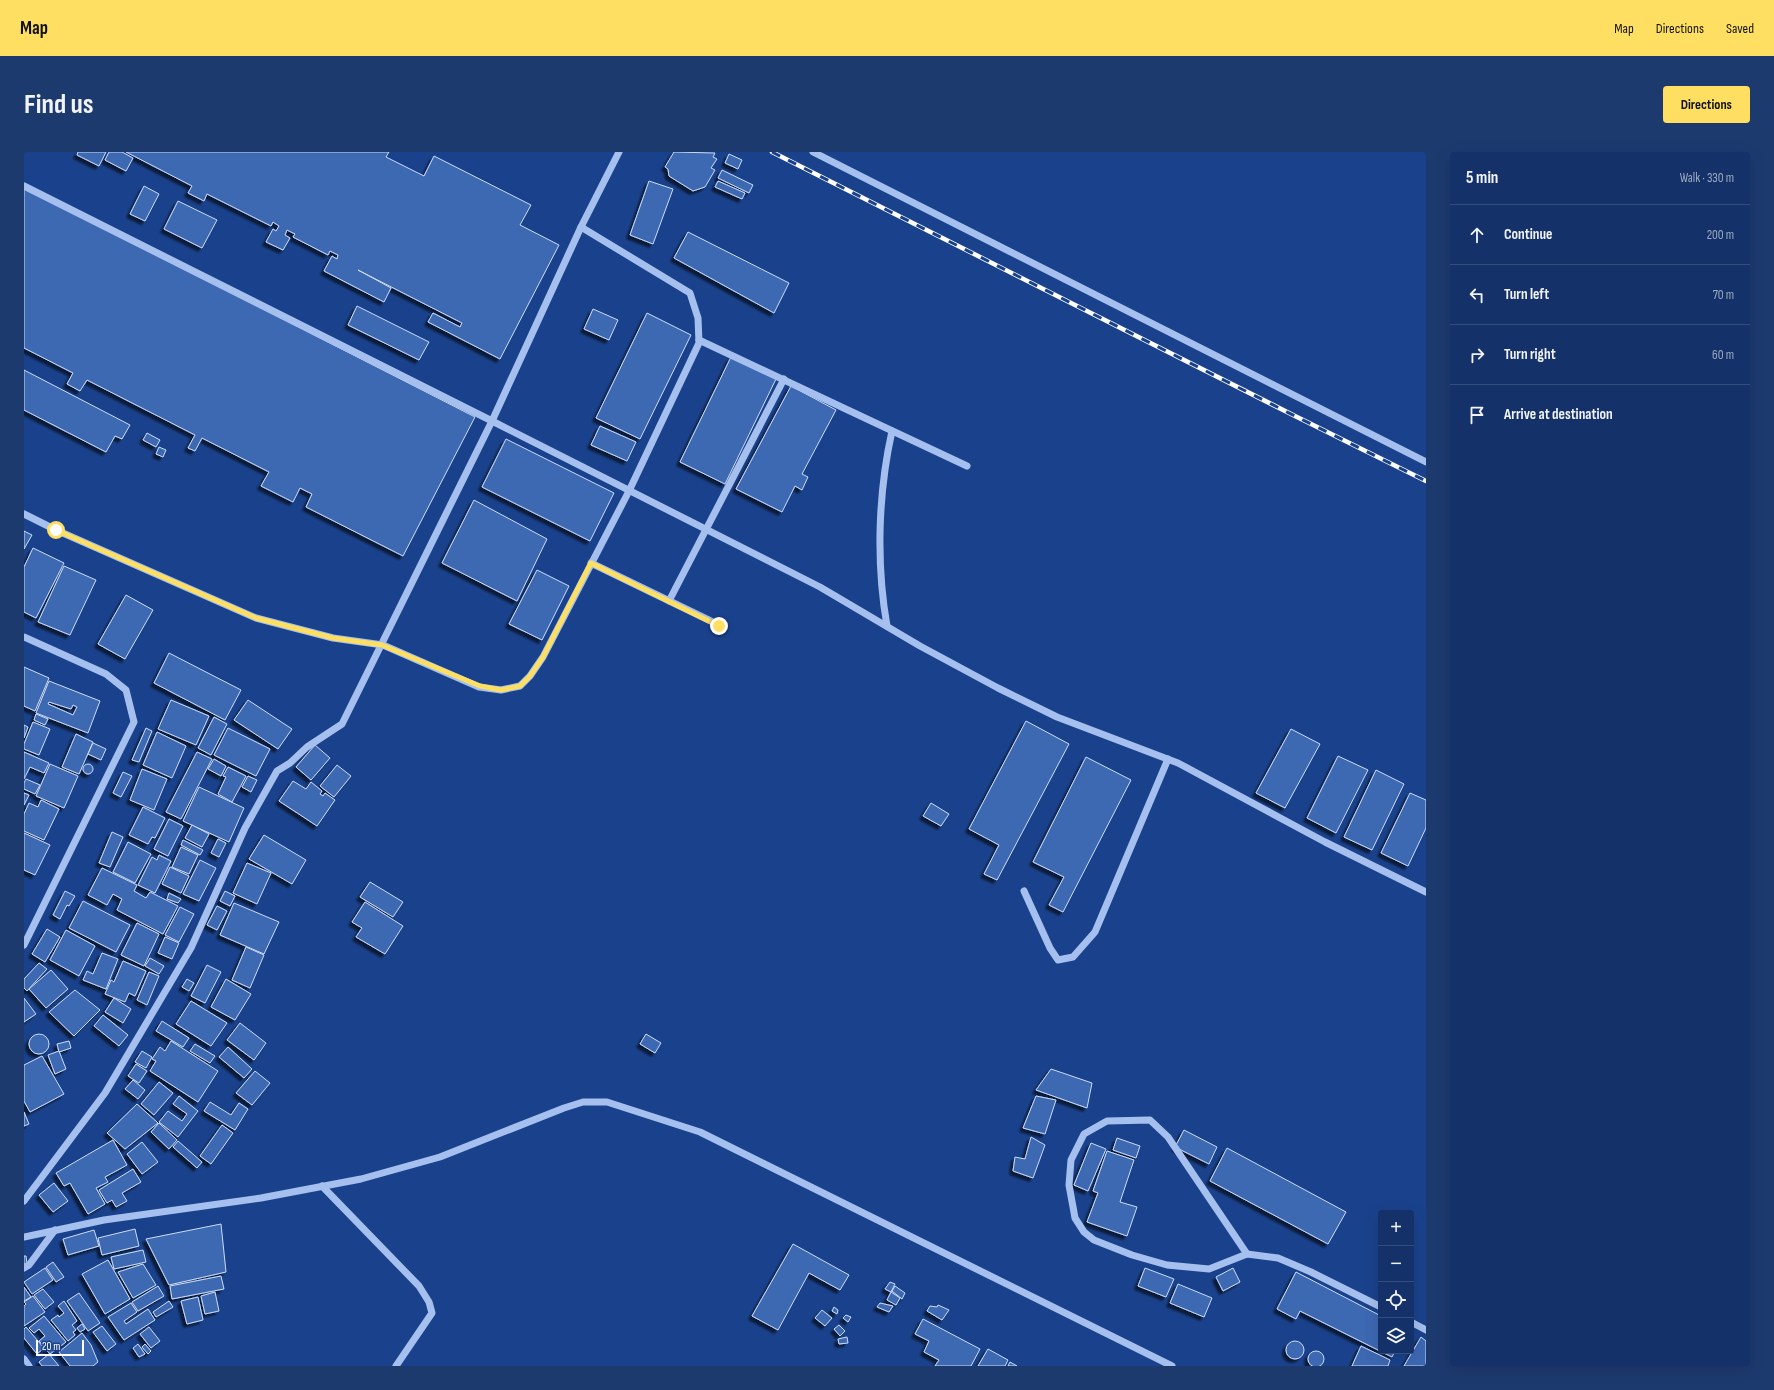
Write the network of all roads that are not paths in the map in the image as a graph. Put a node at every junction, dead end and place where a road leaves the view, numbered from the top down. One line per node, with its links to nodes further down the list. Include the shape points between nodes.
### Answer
1 (619, 152): 4 (street)
2 (813, 152): 9 (street)
3 (24, 186): 7 (street)
4 (581, 227): 5 (street, via 690,293 698,318); 7 (street)
5 (699, 340): 6 (street); 11 (street)
6 (784, 380): 8 (street); 13 (street)
7 (492, 421): 11 (street); 19 (street)
8 (892, 432): 10 (street); 17 (street, via 881,511 881,578)
9 (1426, 462)
10 (966, 466)
11 (629, 491): 13 (street); 14 (street)
12 (24, 514): 19 (street, via 256,618 333,638)
13 (706, 530): 15 (street); 17 (street, via 820,588)
14 (591, 563): 15 (street); 19 (street, via 543,657 520,686 501,690 480,686)
15 (669, 601): 16 (street)
16 (719, 626)
17 (887, 626): 20 (street, via 998,688 1057,717)
18 (24, 637): 23 (street, via 106,674 126,690 134,722)
19 (382, 645): 25 (street, via 342,724 277,771 245,828 191,948 105,1093)
20 (1168, 759): 21 (street, via 1095,932 1073,957 1058,960); 22 (street)
21 (1024, 891)
22 (1426, 892)
23 (24, 945)
24 (322, 1186): 26 (street); 35 (street, via 419,1286 429,1302 432,1313); 36 (street, via 360,1179 440,1157 583,1102 607,1102 700,1132)
25 (24, 1201)
26 (55, 1230): 27 (street); 29 (street, via 30,1264)
27 (24, 1236)
28 (1247, 1254): 28 (street, via 1209,1269 1167,1265 1094,1240 1084,1232 1075,1218 1069,1185 1071,1160 1084,1134 1107,1121 1150,1120 1168,1137); 30 (street, via 1278,1258)
29 (24, 1268)
30 (1378, 1306)
31 (1414, 1324): 32 (street)
32 (1426, 1330)
33 (24, 1359): 34 (street)
34 (29, 1366)
35 (396, 1366)
36 (1172, 1366)

